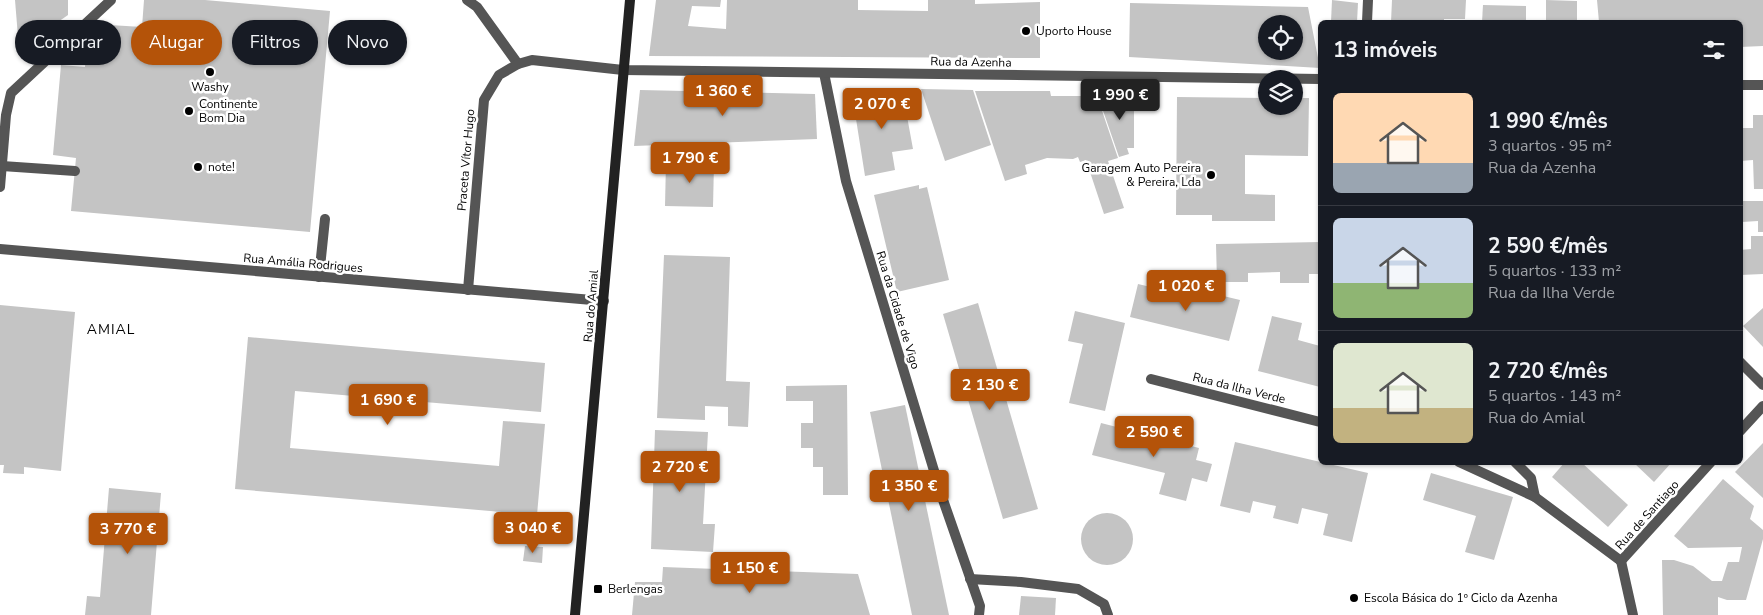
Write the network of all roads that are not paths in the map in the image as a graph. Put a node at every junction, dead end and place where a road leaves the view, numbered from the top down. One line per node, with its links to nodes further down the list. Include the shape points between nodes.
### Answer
1 (111, 0): 12 (street, via 11,93)
2 (467, 0): 6 (street, via 477,8)
3 (630, 0): 7 (main road, Rua do Amial)
4 (1368, 0): 5 (street)
5 (1367, 20)
6 (518, 64): 7 (street, Praceta Vítor Hugo, via 532,60); 18 (street, Praceta Vítor Hugo, via 499,76 484,100)
7 (622, 70): 8 (street, Rua da Azenha); 19 (main road, Rua do Amial)
8 (824, 73): 9 (street, Rua da Azenha); 31 (street, Rua da Cidade de Vigo, via 846,182 942,497)
9 (1318, 79)
10 (1743, 85): 11 (street)
11 (1763, 85)
12 (2, 166): 13 (street); 14 (street)
13 (75, 171)
14 (0, 187)
15 (325, 219): 17 (street)
16 (0, 249): 17 (street, Rua Amália Rodrigues)
17 (319, 277): 18 (street, Rua Amália Rodrigues)
18 (468, 290): 19 (street, Rua Amália Rodrigues)
19 (604, 301): 32 (main road, Rua do Amial)
20 (1743, 365): 22 (street)
21 (1151, 379): 24 (street, Rua da Ilha Verde)
22 (1763, 385)
23 (1763, 406): 25 (street)
24 (1318, 421)
25 (1743, 428)
26 (1466, 465): 29 (street)
27 (1518, 465): 29 (street, via 1532,478)
28 (1708, 465): 30 (street, Rua de Santiago)
29 (1535, 497): 30 (street)
30 (1621, 561): 35 (street)
31 (970, 578): 33 (street, Rua da Cidade de Vigo, via 980,606); 34 (street, via 1078,589 1104,604)
32 (575, 615)
33 (979, 615)
34 (1108, 615)
35 (1634, 615)

